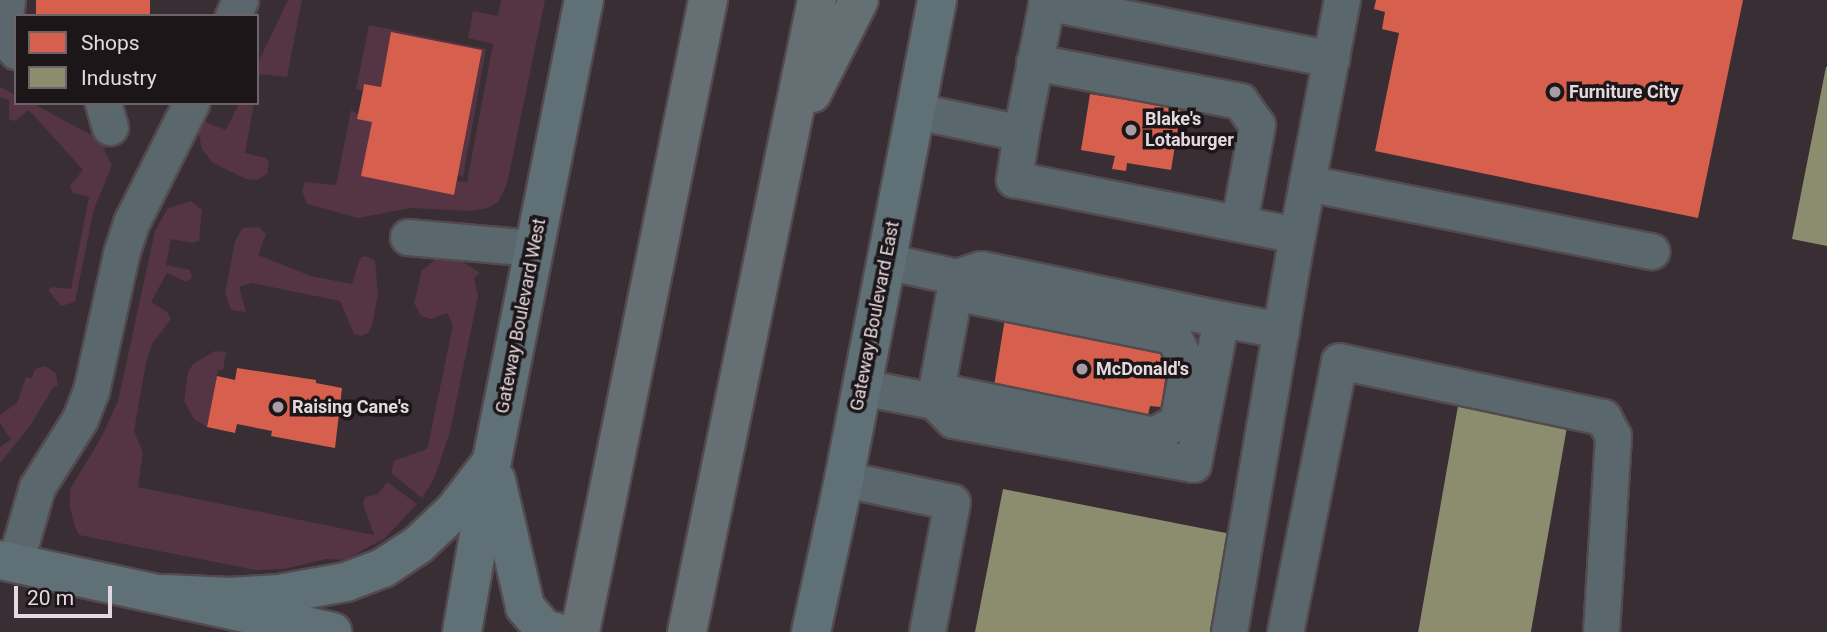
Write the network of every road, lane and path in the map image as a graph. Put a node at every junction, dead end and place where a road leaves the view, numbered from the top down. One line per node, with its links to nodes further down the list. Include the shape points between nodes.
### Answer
1 (6, 0): 9 (lane, via 3,35)
2 (584, 0): 20 (main road, Gateway Boulevard West)
3 (708, 0): 36 (highway)
4 (817, 0): 15 (highway)
5 (859, 0): 15 (highway)
6 (937, 0): 13 (main road, Gateway Boulevard East)
7 (1342, 0): 10 (lane)
8 (1047, 1): 10 (lane); 11 (lane)
9 (14, 49)
10 (1331, 59): 16 (lane)
11 (1034, 62): 14 (lane); 17 (lane, via 1240,101 1257,125)
12 (190, 105): 30 (lane, via 132,221 91,391 80,419 37,487)
13 (916, 111): 14 (lane); 22 (main road, Gateway Boulevard East)
14 (1021, 133): 17 (lane, via 1014,179)
15 (791, 135): 37 (highway)
16 (1307, 183): 18 (lane); 21 (lane)
17 (1239, 222): 18 (lane)
18 (1297, 235): 25 (lane)
19 (408, 237): 20 (lane)
20 (535, 248): 28 (main road, Gateway Boulevard West)
21 (1651, 251)
22 (886, 261): 23 (lane); 26 (main road, Gateway Boulevard East)
23 (957, 277): 24 (lane, via 981,269); 27 (lane); 27 (lane, via 974,296 1173,336 1188,365 1177,422 1154,435 955,394)
24 (1221, 319): 25 (lane); 27 (lane, via 1193,464 953,420)
25 (1281, 330): 42 (lane)
26 (861, 387): 27 (lane); 29 (main road, Gateway Boulevard East)
27 (934, 401)
28 (492, 460): 32 (main road, via 454,510 418,545 383,568 346,582 279,594); 34 (main road, Gateway Boulevard West); 35 (main road, via 525,607 544,630)
29 (845, 479): 31 (main road, Gateway Boulevard East); 41 (lane, via 951,502)
30 (7, 561): 32 (main road)
31 (820, 592): 38 (main road); 39 (main road, Gateway Boulevard East); 40 (main road)
32 (165, 594): 33 (main road)
33 (332, 632)
34 (461, 632)
35 (556, 632)
36 (580, 632)
37 (687, 632)
38 (786, 632)
39 (811, 632)
40 (831, 632)
41 (927, 632)
42 (1229, 632)
43 (1285, 632): 44 (lane, via 1339,361 1603,417 1613,436)
44 (1601, 632)

